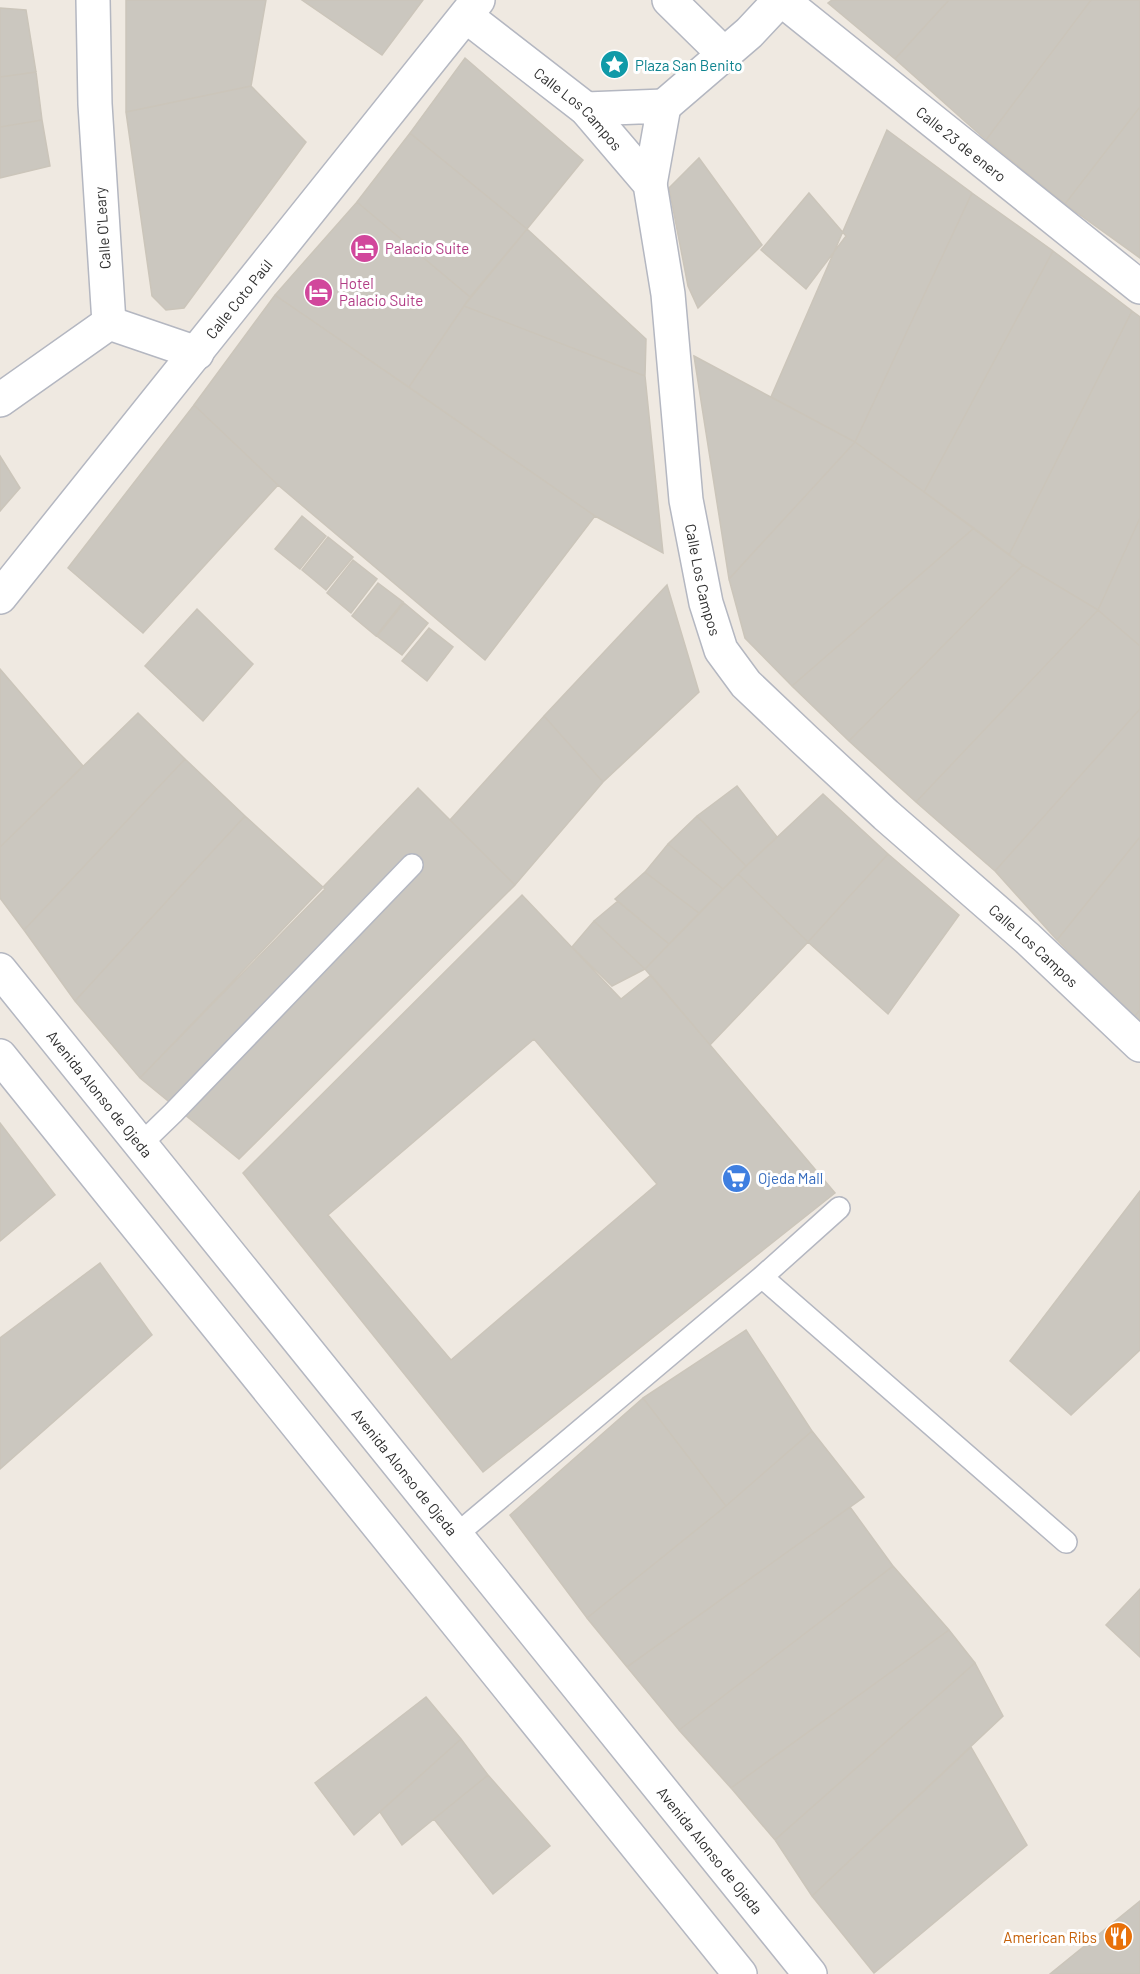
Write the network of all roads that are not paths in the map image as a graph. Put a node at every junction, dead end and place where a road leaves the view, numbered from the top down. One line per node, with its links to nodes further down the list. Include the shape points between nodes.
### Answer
1 (93, 0): 10 (street, Calle O'Leary, via 95,104)
2 (669, 0): 5 (street)
3 (781, 0): 5 (street); 9 (street, Calle 23 de enero)
4 (472, 8): 7 (street, Calle Los Campos); 11 (street, Calle Coto Paúl)
5 (724, 54): 6 (street)
6 (664, 106): 7 (street); 8 (street)
7 (586, 109): 8 (street, Calle Los Campos)
8 (650, 184): 16 (street, Calle Los Campos, via 668,294 686,500 706,603 721,650 746,684 805,740)
9 (1140, 287)
10 (109, 323): 11 (street); 12 (street)
11 (197, 352): 13 (street, Calle Coto Paúl)
12 (0, 400)
13 (0, 597)
14 (412, 865): 18 (lane)
15 (0, 970): 18 (street, Avenida Alonso de Ojeda)
16 (1140, 1045)
17 (0, 1056): 23 (street)
18 (141, 1144): 21 (street, Avenida Alonso de Ojeda)
19 (839, 1208): 20 (lane)
20 (762, 1276): 21 (lane); 22 (lane)
21 (456, 1535): 24 (street, Avenida Alonso de Ojeda)
22 (1066, 1542)
23 (740, 1974)
24 (810, 1974)

